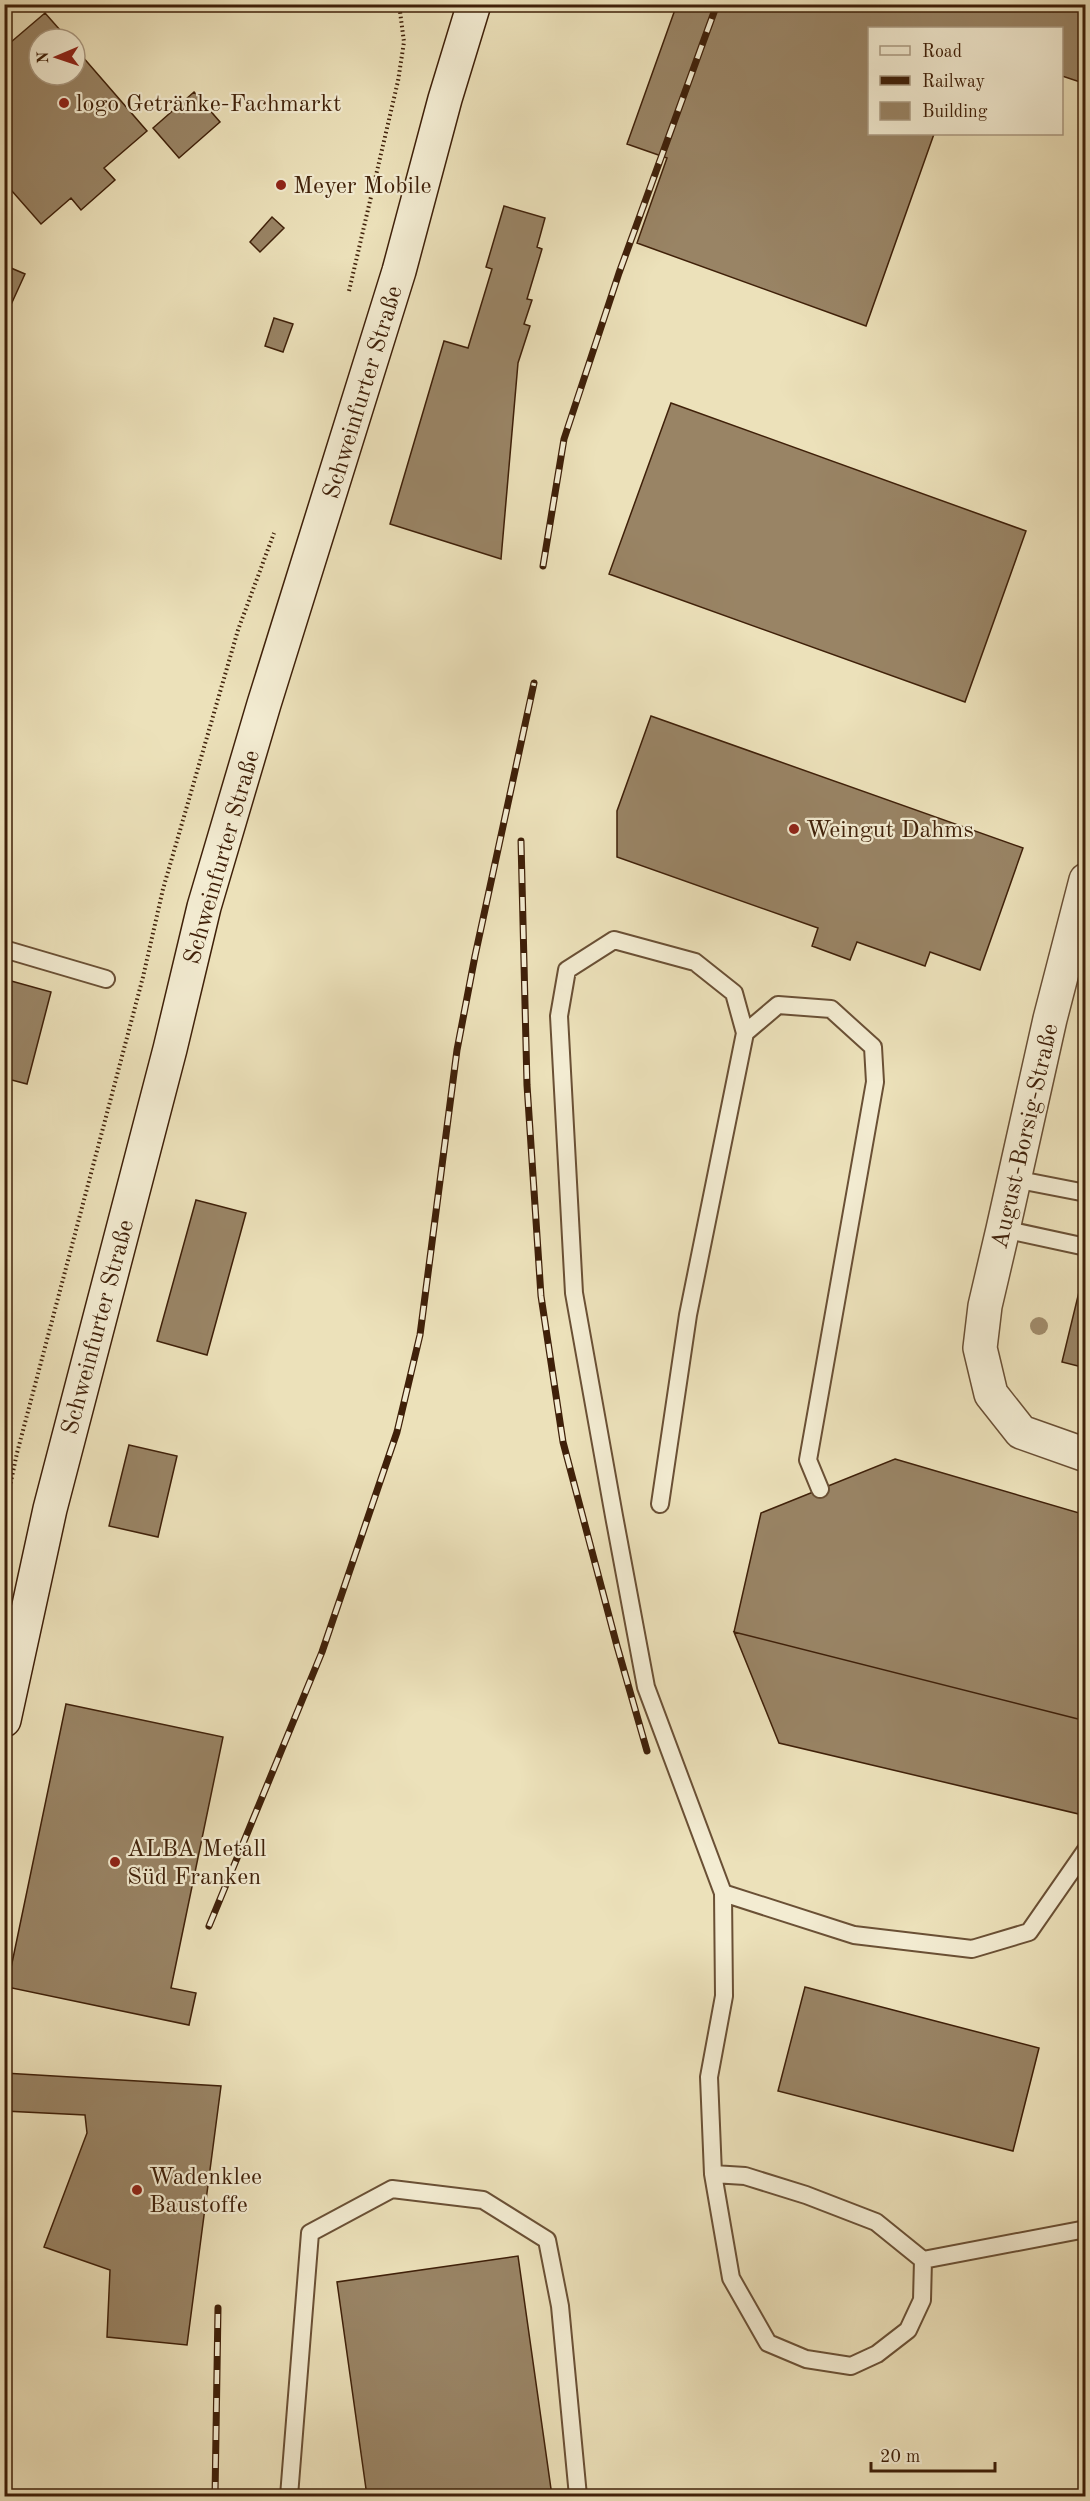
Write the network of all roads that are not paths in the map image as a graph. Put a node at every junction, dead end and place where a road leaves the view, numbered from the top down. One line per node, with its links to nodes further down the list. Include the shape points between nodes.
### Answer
1 (474, 4): 13 (main road, Schweinfurter Straße, via 399,271 204,907)
2 (1086, 880): 6 (main road, August-Borsig-Straße)
3 (4, 949): 4 (lane)
4 (106, 979)
5 (745, 1033): 11 (lane, via 778,1005 831,1009 873,1047 876,1082 808,1460); 12 (lane, via 687,1314); 16 (lane, via 734,993 695,962 614,939 567,970 559,1016 574,1293 646,1687)
6 (1014, 1179): 7 (lane); 8 (main road, August-Borsig-Straße)
7 (1086, 1193)
8 (1003, 1228): 9 (lane); 10 (main road, August-Borsig-Straße, via 980,1348 991,1394 1021,1432)
9 (1086, 1247)
10 (1086, 1455)
11 (820, 1489)
12 (660, 1504)
13 (9, 1674): 14 (main road, Schweinfurter Straße)
14 (4, 1720)
15 (1086, 1850): 16 (lane, via 1029,1932 972,1948 854,1935)
16 (723, 1893): 17 (lane, via 724,1996 709,2077)
17 (713, 2174): 19 (lane, via 745,2176 876,2222); 19 (lane, via 731,2278 768,2343 806,2359 851,2366 877,2354 908,2330 922,2300)
18 (1086, 2229): 19 (lane)
19 (923, 2260)
20 (289, 2496): 21 (lane, via 310,2233 392,2189 483,2200 547,2240 560,2306)
21 (578, 2496)

